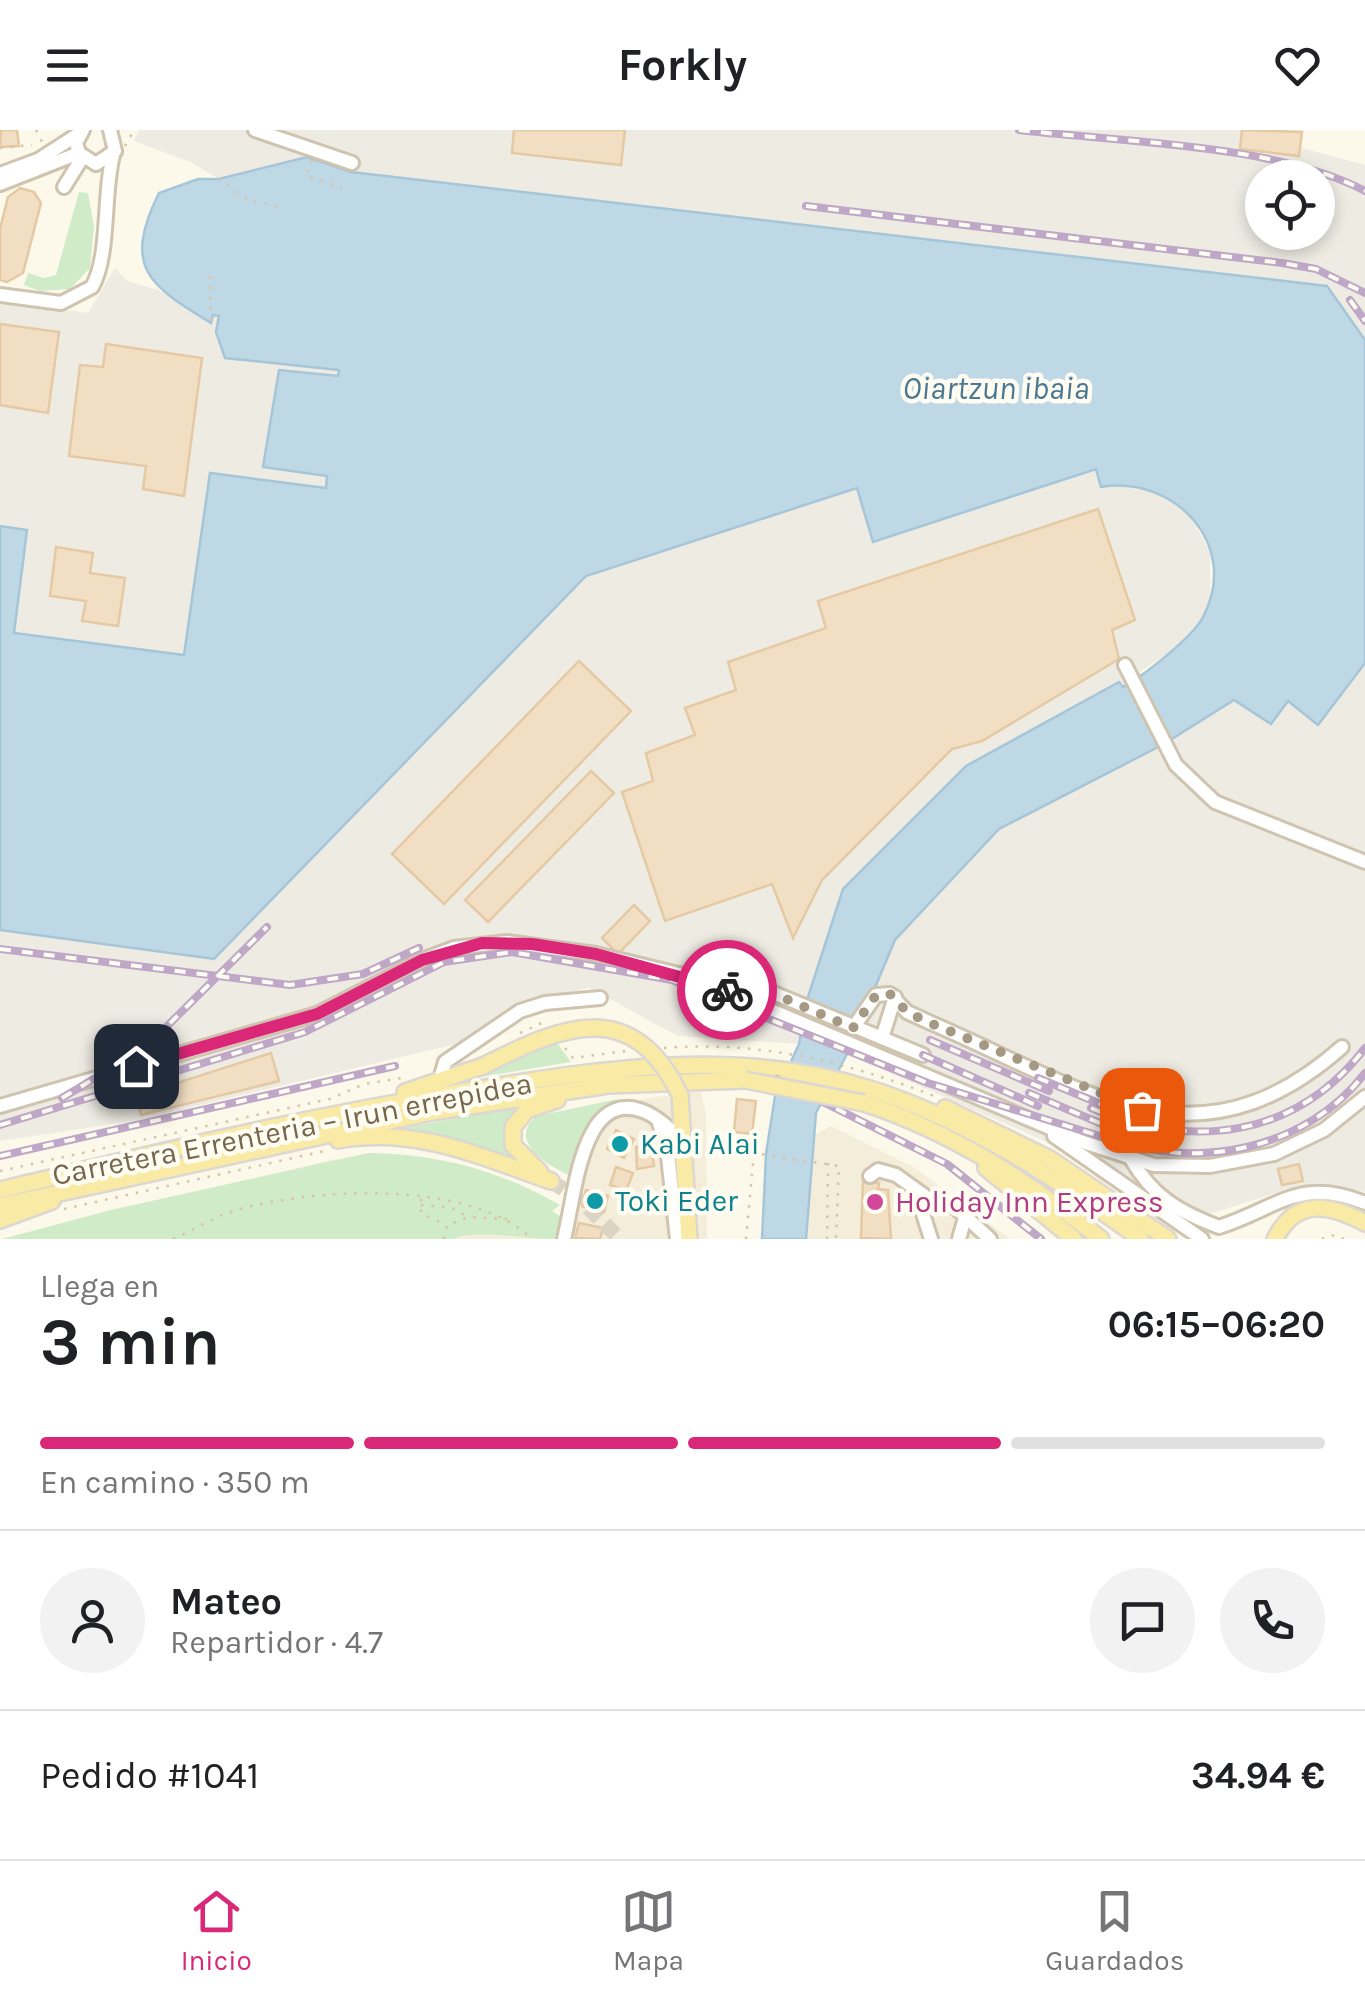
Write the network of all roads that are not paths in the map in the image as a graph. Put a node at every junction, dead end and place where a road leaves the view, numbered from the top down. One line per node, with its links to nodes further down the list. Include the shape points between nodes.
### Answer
1 (110, 130): 5 (street)
2 (124, 130): 5 (street)
3 (254, 130): 8 (street)
4 (81, 132): 6 (street); 9 (street, via 38,160)
5 (118, 150): 6 (street, via 103,163); 11 (street)
6 (83, 158): 7 (street); 7 (street, via 66,182 61,165); 11 (street)
7 (52, 162): 10 (street)
8 (352, 164)
9 (0, 174)
10 (0, 184)
11 (103, 211): 12 (street, via 98,277 84,294 49,303)
12 (0, 295)
13 (1125, 665): 14 (street, via 1176,764 1215,802)
14 (1365, 862)
15 (735, 992): 18 (street, via 742,980); 28 (street, via 596,954 482,943 422,960 317,1014); 31 (street)
16 (895, 997): 18 (street, via 876,995); 19 (street); 20 (street, via 907,1012 948,1030 1118,1103 1166,1114 1217,1113 1264,1102)
17 (600, 998): 23 (street, via 520,1010 444,1062)
18 (852, 1027): 19 (street)
19 (882, 1038): 21 (street)
20 (1342, 1047)
21 (923, 1055)
22 (747, 1065): 24 (main road, Carretera Errenteria – Irun errepidea); 25 (main road, Carretera Errenteria – Irun errepidea, bridge); 29 (main road, Carretera Errenteria – Irun errepidea, via 606,1070)
23 (439, 1083): 29 (main road); 34 (main road, bridge, via 548,1034 594,1026 628,1035 661,1059 680,1095)
24 (587, 1088): 32 (main road, Carretera Errenteria – Irun errepidea); 32 (main road, via 526,1110 513,1127 521,1158 551,1181 431,1140)
25 (868, 1088): 27 (main road, Carretera Errenteria – Irun errepidea); 33 (main road, Carretera Errenteria – Irun errepidea)
26 (1365, 1097): 36 (street, via 1324,1130 1274,1154)
27 (902, 1100): 64 (main road, Carretera Errenteria – Irun errepidea, via 1010,1153); 65 (main road, via 936,1104 1017,1141)
28 (0, 1106)
29 (369, 1108): 37 (main road, Carretera Errenteria – Irun errepidea)
30 (654, 1114): 34 (street); 56 (street, via 624,1108 594,1130); 57 (street, via 667,1147)
31 (1031, 1120): 35 (street); 43 (street)
32 (302, 1138): 40 (main road, Carretera Errenteria – Irun errepidea)
33 (952, 1140): 62 (main road); 63 (main road, Carretera Errenteria – Irun errepidea, via 1032,1187)
34 (687, 1150): 58 (main road)
35 (1131, 1160): 36 (street); 43 (street, via 1128,1176); 44 (street)
36 (1174, 1166): 44 (street)
37 (93, 1167): 39 (main road, via 58,1166); 41 (main road, Carretera Errenteria – Irun errepidea)
38 (870, 1176): 42 (street, via 886,1170)
39 (0, 1179)
40 (78, 1187): 47 (main road, Carretera Errenteria – Irun errepidea); 51 (main road)
41 (0, 1190)
42 (917, 1194): 46 (street); 49 (street)
43 (1138, 1196): 66 (street)
44 (1156, 1196): 53 (street)
45 (1365, 1203): 53 (street, via 1308,1191)
46 (941, 1204): 49 (street); 50 (street, via 954,1206)
47 (0, 1206)
48 (1348, 1214): 52 (main road); 55 (main road, via 1327,1206 1303,1210); 68 (main road)
49 (926, 1217): 54 (street)
50 (964, 1218): 59 (street); 61 (street)
51 (0, 1220)
52 (1365, 1223)
53 (1219, 1228): 67 (street)
54 (931, 1238)
55 (1274, 1238)
56 (564, 1239)
57 (676, 1239)
58 (689, 1239)
59 (959, 1239): 60 (street)
60 (978, 1239)
61 (990, 1239)
62 (1074, 1239)
63 (1101, 1239)
64 (1140, 1239)
65 (1168, 1239)
66 (1202, 1239)
67 (1232, 1239)
68 (1362, 1239)

